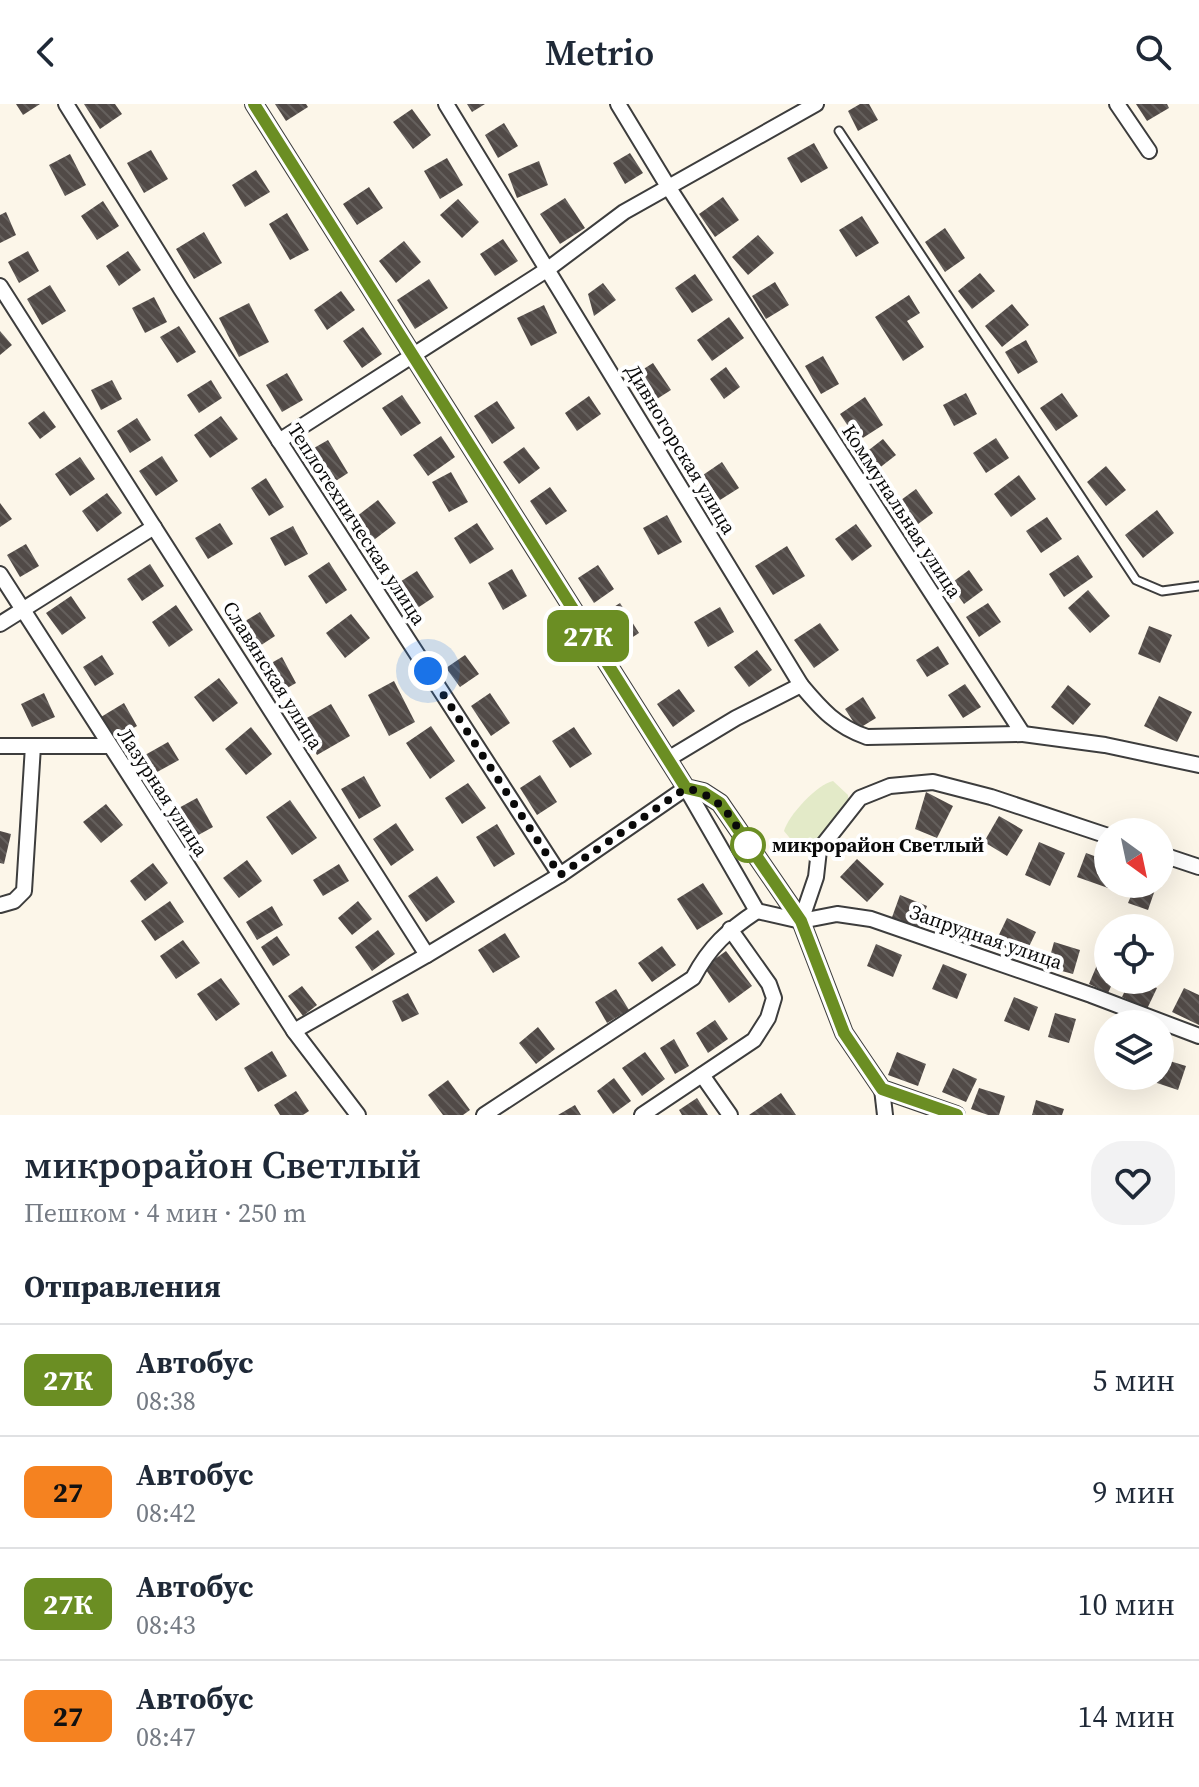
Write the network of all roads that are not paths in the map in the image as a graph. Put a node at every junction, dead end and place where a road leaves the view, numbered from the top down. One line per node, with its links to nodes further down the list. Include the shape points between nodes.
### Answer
1 (66, 104): 13 (street, Теплотехническая улица)
2 (254, 104): 12 (street)
3 (446, 104): 10 (street, Дивногорская улица)
4 (618, 104): 9 (street, Коммунальная улица)
5 (816, 104): 9 (street)
6 (1117, 104): 8 (street)
7 (839, 131): 16 (lane, via 1136,580 1162,591)
8 (1149, 151)
9 (669, 188): 10 (street, via 624,212); 20 (street, Коммунальная улица)
10 (548, 269): 12 (street); 19 (street, Дивногорская улица)
11 (0, 286): 14 (street, Славянская улица)
12 (413, 358): 13 (street); 24 (street)
13 (279, 441): 30 (street, Теплотехническая улица)
14 (154, 527): 17 (street); 35 (street, Славянская улица)
15 (0, 574): 17 (street, Лазурная улица)
16 (1199, 586)
17 (23, 611): 18 (street); 23 (street, Лазурная улица)
18 (0, 624)
19 (801, 685): 20 (street, via 824,714 867,737); 24 (street)
20 (1023, 734): 25 (street)
21 (0, 746): 22 (street)
22 (33, 746): 23 (street); 31 (street, via 24,891)
23 (109, 746): 36 (street, Лазурная улица)
24 (668, 759): 26 (street)
25 (1199, 765)
26 (686, 788): 30 (street); 32 (street); 33 (street, via 720,803)
27 (1094, 831): 33 (street, via 933,782 890,786 860,798 819,850)
28 (1174, 859): 29 (street)
29 (1199, 867)
30 (560, 875): 35 (street)
31 (0, 905)
32 (757, 911): 33 (street); 34 (street)
33 (801, 921): 37 (street, Запрудная улица, via 837,914 871,919); 39 (street, via 844,1033)
34 (730, 929): 38 (street, via 774,998 754,1040); 41 (street, via 706,954 693,978)
35 (427, 955): 36 (street)
36 (294, 1031): 40 (street, Лазурная улица)
37 (1199, 1036)
38 (702, 1075): 42 (street); 43 (street)
39 (882, 1089): 44 (street); 45 (street)
40 (358, 1115)
41 (484, 1115)
42 (642, 1115)
43 (730, 1115)
44 (885, 1115)
45 (956, 1115)

